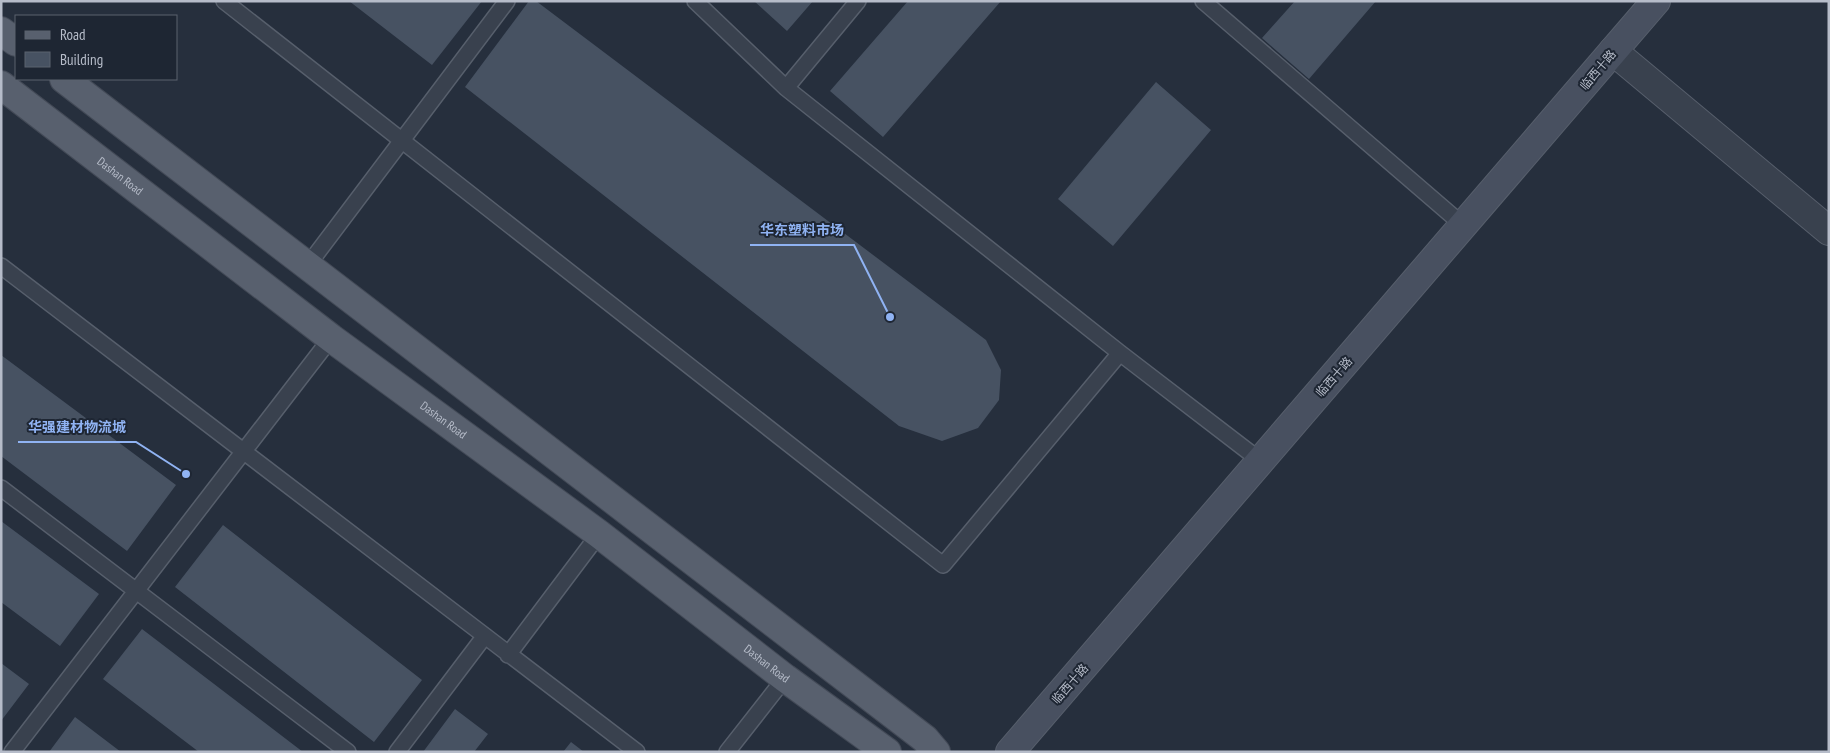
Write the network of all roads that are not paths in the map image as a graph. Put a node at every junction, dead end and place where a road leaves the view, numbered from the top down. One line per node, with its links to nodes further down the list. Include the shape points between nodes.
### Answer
1 (224, 1): 13 (lane)
2 (507, 1): 13 (lane)
3 (695, 1): 12 (lane)
4 (858, 1): 12 (lane)
5 (1203, 1): 14 (lane)
6 (1656, 1): 9 (main road, 临西十路)
7 (1, 31): 8 (main road)
8 (15, 41)
9 (1613, 51): 14 (main road, 临西十路); 15 (street)
10 (65, 80): 16 (main road)
11 (1, 85): 18 (main road, Dashan Road)
12 (786, 88): 19 (lane)
13 (402, 140): 16 (lane); 19 (lane, via 944,565)
14 (1464, 226): 21 (main road, 临西十路)
15 (1829, 231)
16 (308, 264): 34 (main road, via 925,739)
17 (1, 266): 20 (lane)
18 (330, 338): 20 (lane); 23 (main road, Dashan Road)
19 (1120, 353): 21 (lane)
20 (242, 450): 24 (lane); 25 (lane)
21 (1262, 462): 35 (main road, 临西十路)
22 (1, 488): 24 (lane)
23 (599, 534): 26 (lane); 27 (main road, Dashan Road)
24 (136, 590): 28 (lane); 29 (lane)
25 (484, 637): 26 (lane); 30 (lane)
26 (508, 655): 31 (lane)
27 (785, 678): 32 (lane); 33 (main road, Dashan Road)
28 (12, 752)
29 (348, 752)
30 (397, 752)
31 (637, 752)
32 (727, 752)
33 (887, 752)
34 (936, 752)
35 (1010, 752)

